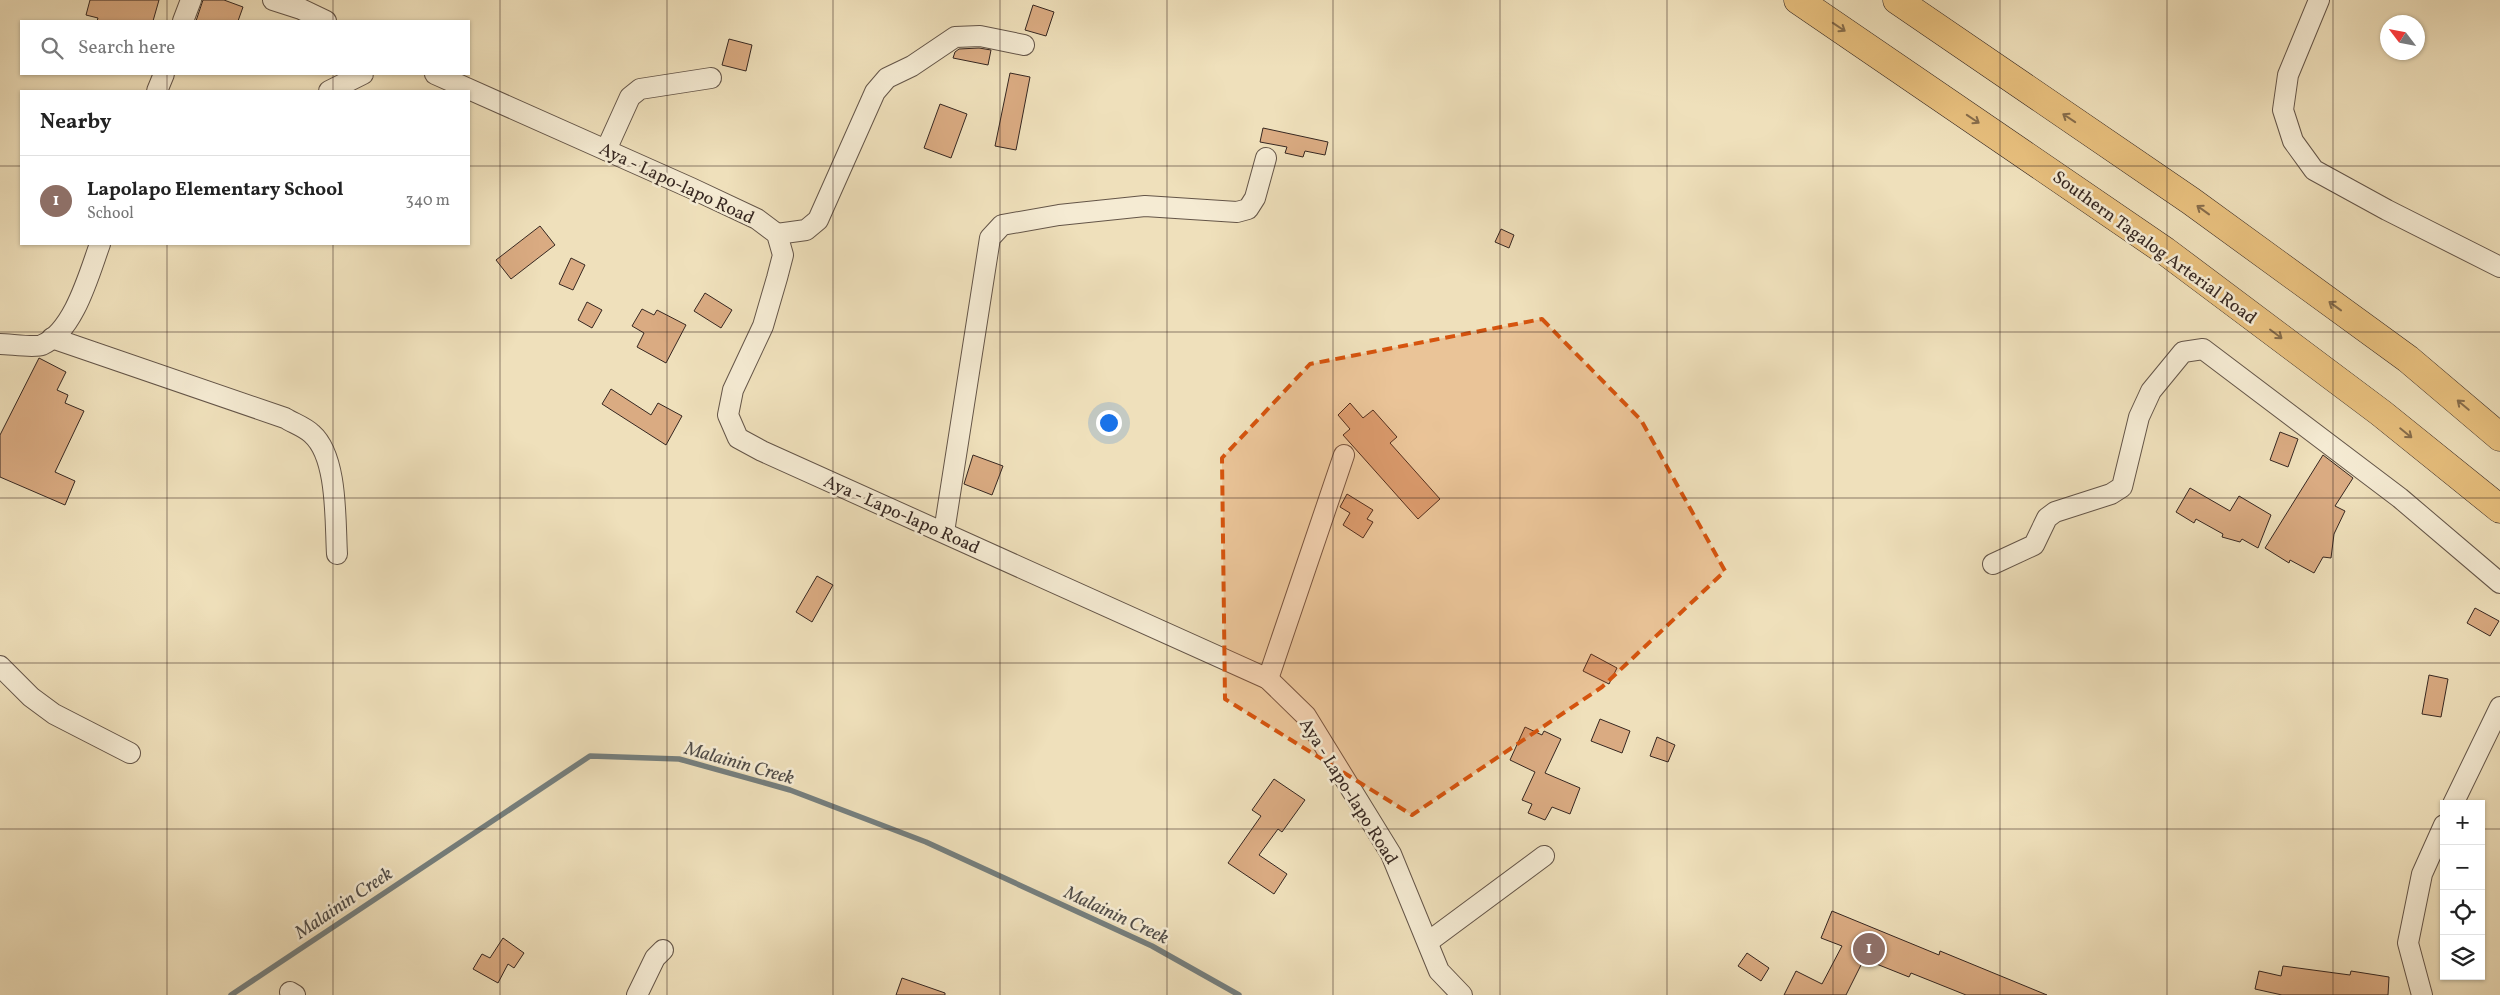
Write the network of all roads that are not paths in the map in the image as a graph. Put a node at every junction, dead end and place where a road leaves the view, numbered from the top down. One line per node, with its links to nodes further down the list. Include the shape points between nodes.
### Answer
1 (191, 0): 7 (street)
2 (273, 0): 6 (street)
3 (1798, 0): 25 (highway, Southern Tagalog Arterial Road, one-way to 25, via 2165,251 2381,413)
4 (1897, 0): 23 (highway, one-way to 4, via 2408,359 2199,207)
5 (2319, 0): 20 (street, via 2288,75 2283,110 2293,141 2314,170)
6 (302, 5): 8 (street)
7 (183, 20)
8 (324, 20)
9 (1024, 45): 18 (street, via 975,36 955,37 912,66 887,78 875,92 818,220 806,230)
10 (164, 75): 14 (street)
11 (361, 75): 15 (street)
12 (437, 75): 16 (street, Aya - Lapo-lapo Road)
13 (711, 78): 16 (street, via 640,89 630,97)
14 (157, 90)
15 (331, 90)
16 (606, 150): 18 (street, Aya - Lapo-lapo Road, via 757,219)
17 (1266, 158): 26 (street, via 1255,198 1248,209 1237,212 1146,206 1059,215 1002,225 995,230 990,238)
18 (777, 234): 26 (street, Aya - Lapo-lapo Road, via 783,255 779,270 763,326 733,390 728,415 738,438)
19 (100, 245): 21 (street, via 81,295 61,332)
20 (2500, 268)
21 (52, 338): 22 (street, via 41,346); 27 (street, via 285,418 312,434 326,454 331,474)
22 (0, 344)
23 (2500, 437)
24 (1344, 456): 31 (street)
25 (2500, 509)
26 (944, 532): 31 (street, Aya - Lapo-lapo Road)
27 (337, 554)
28 (1993, 564): 29 (street, via 2034,545 2047,518 2055,512 2111,494 2122,487 2139,417 2151,391 2183,352 2203,350 2400,498)
29 (2500, 583)
30 (0, 666): 33 (street, via 31,697 54,714)
31 (1268, 679): 37 (street, Aya - Lapo-lapo Road, via 1306,716 1391,854)
32 (2500, 707): 34 (street)
33 (130, 753)
34 (2455, 800)
35 (2440, 834): 41 (street, via 2422,874 2408,943)
36 (1544, 856): 37 (street)
37 (1428, 942): 40 (street, Aya - Lapo-lapo Road, via 1439,972)
38 (663, 950): 39 (street, via 652,964)
39 (637, 995)
40 (1462, 995)
41 (2422, 995)

